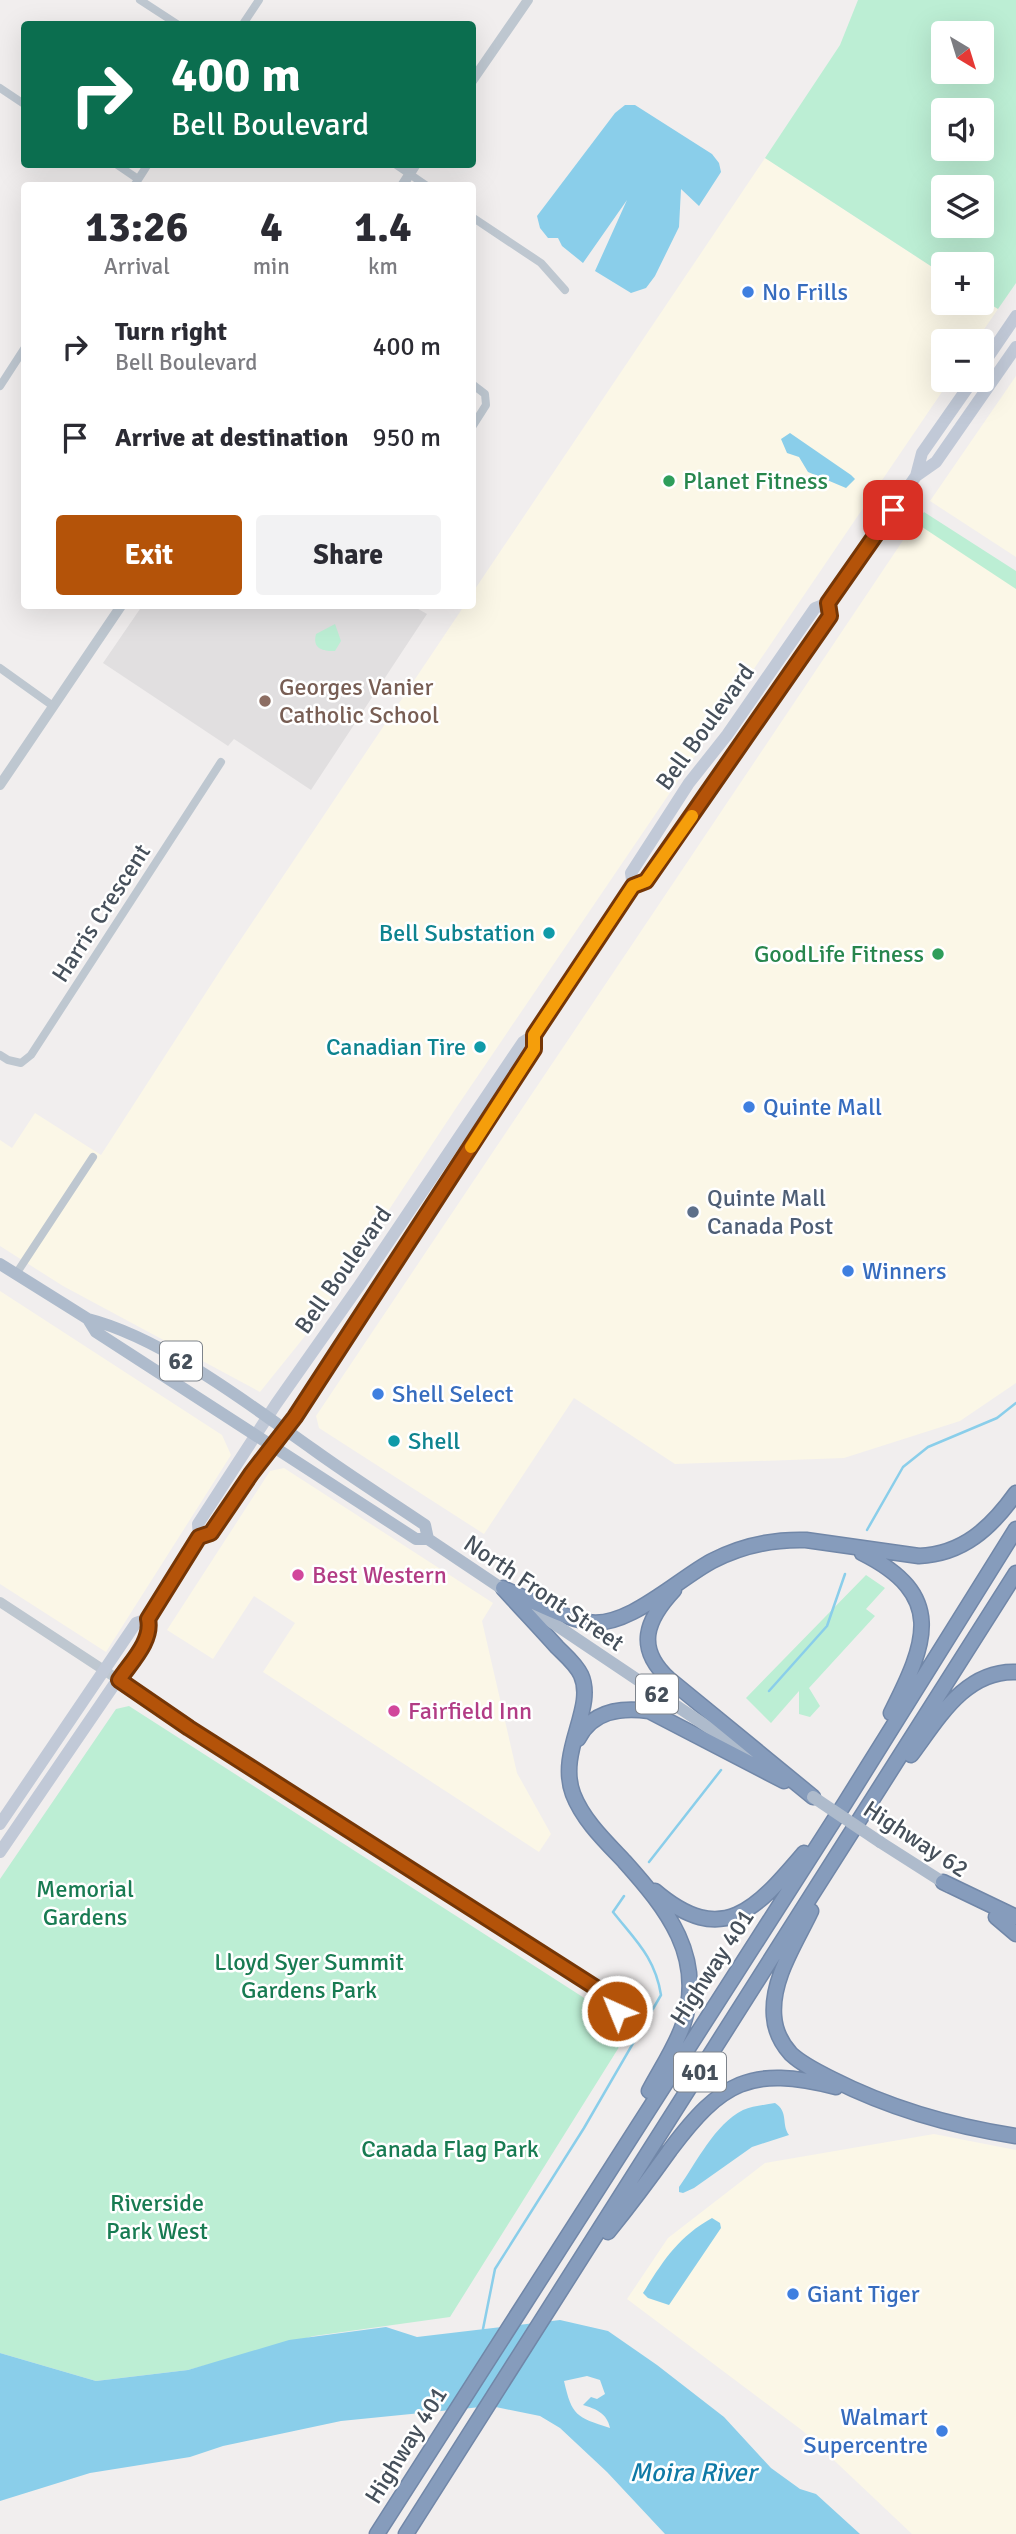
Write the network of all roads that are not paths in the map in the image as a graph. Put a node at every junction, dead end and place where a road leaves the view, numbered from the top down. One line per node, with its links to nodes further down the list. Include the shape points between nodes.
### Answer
1 (141, 0): 4 (street)
2 (259, 0): 5 (street)
3 (528, 0): 6 (street)
4 (172, 21)
5 (245, 21)
6 (476, 75)
7 (0, 88): 8 (street)
8 (21, 102)
9 (120, 168): 10 (street)
10 (136, 182)
11 (476, 220): 12 (street, via 541,263)
12 (565, 290)
13 (1016, 316): 15 (main road)
14 (1016, 347): 21 (main road, Bell Boulevard, via 936,462)
15 (994, 348)
16 (21, 354): 17 (street)
17 (0, 386)
18 (476, 387): 20 (street, via 485,394 486,405)
19 (964, 392): 21 (main road, Bell Boulevard, via 922,453)
20 (476, 421)
21 (916, 476): 22 (main road, Bell Boulevard)
22 (828, 603): 28 (main road, Bell Boulevard, via 816,608 682,793 631,873); 28 (main road, Bell Boulevard, via 830,616 646,881)
23 (119, 609): 25 (street)
24 (0, 668): 25 (street)
25 (53, 706): 27 (street)
26 (221, 762): 30 (street, Harris Crescent, via 31,1055 20,1063)
27 (0, 785)
28 (633, 886): 29 (main road, Bell Boulevard)
29 (534, 1035): 35 (main road, Bell Boulevard, via 523,1042); 36 (main road, Bell Boulevard, via 534,1049)
30 (0, 1055)
31 (93, 1157): 33 (street)
32 (0, 1264): 33 (main road, North Front Street / 62)
33 (16, 1274): 34 (main road, North Front Street / 62)
34 (88, 1319): 35 (main road, North Front Street / 62, via 161,1349); 37 (main road, North Front Street / 62, via 96,1332)
35 (267, 1418): 36 (main road, North Front Street / 62); 37 (main road, Bell Boulevard)
36 (285, 1430): 38 (main road, Bell Boulevard); 42 (main road, North Front Street / 62, via 425,1525)
37 (256, 1435): 38 (main road, North Front Street / 62); 41 (main road, Bell Boulevard, via 198,1524)
38 (273, 1446): 41 (main road, Bell Boulevard, via 211,1533); 42 (main road, North Front Street / 62, via 416,1539)
39 (1016, 1493): 43 (highway, via 993,1523 949,1552 919,1556)
40 (1016, 1529): 53 (highway, Highway 401 / 401)
41 (199, 1537): 48 (main road, Bell Boulevard)
42 (428, 1539): 46 (main road, North Front Street / 62)
43 (848, 1547): 44 (highway, via 806,1540 770,1542 729,1553); 53 (highway, via 901,1578 919,1603 923,1627 905,1686)
44 (693, 1572): 46 (highway, via 630,1613 602,1622 588,1622); 54 (highway, via 654,1616 647,1640 652,1661)
45 (1016, 1573): 57 (highway, Highway 401 / 401)
46 (503, 1588): 52 (highway, via 581,1675 585,1696); 54 (main road, North Front Street / 62)
47 (0, 1602): 49 (street)
48 (148, 1619): 49 (main road, Bell Boulevard, via 136,1623); 51 (main road, Bell Boulevard, via 146,1638)
49 (106, 1670): 51 (street); 56 (main road, Bell Boulevard)
50 (1016, 1672): 57 (highway, via 985,1677 956,1697)
51 (119, 1680): 58 (main road, Bell Boulevard); 65 (street, via 601,1991)
52 (569, 1760): 54 (highway, via 581,1733 594,1719 613,1710 649,1711); 60 (highway, via 570,1783 578,1805)
53 (855, 1786): 55 (highway, Highway 401 / 401)
54 (813, 1797): 61 (main road, Highway 62 / 62, bridge)
55 (845, 1803): 60 (highway, via 765,1896 729,1917 715,1920 691,1915 668,1902); 68 (highway, Highway 401 / 401)
56 (0, 1824)
57 (847, 1840): 59 (highway, Highway 401 / 401)
58 (0, 1852)
59 (836, 1857): 66 (highway, via 780,1977 774,2015 777,2032 791,2054); 69 (highway, Highway 401 / 401)
60 (632, 1870): 68 (highway, via 681,1937 689,1963 690,1995 678,2037)
61 (943, 1882): 62 (highway); 63 (main road, Highway 62 / 62)
62 (1016, 1916)
63 (996, 1917): 64 (highway)
64 (1016, 1931)
65 (617, 2011)
66 (864, 2095): 67 (highway, via 923,2116); 69 (highway, via 774,2077 744,2082 726,2091 694,2119)
67 (1016, 2136)
68 (591, 2197): 70 (highway, Highway 401 / 401)
69 (560, 2293): 71 (highway, Highway 401 / 401)
70 (377, 2534)
71 (407, 2534)

